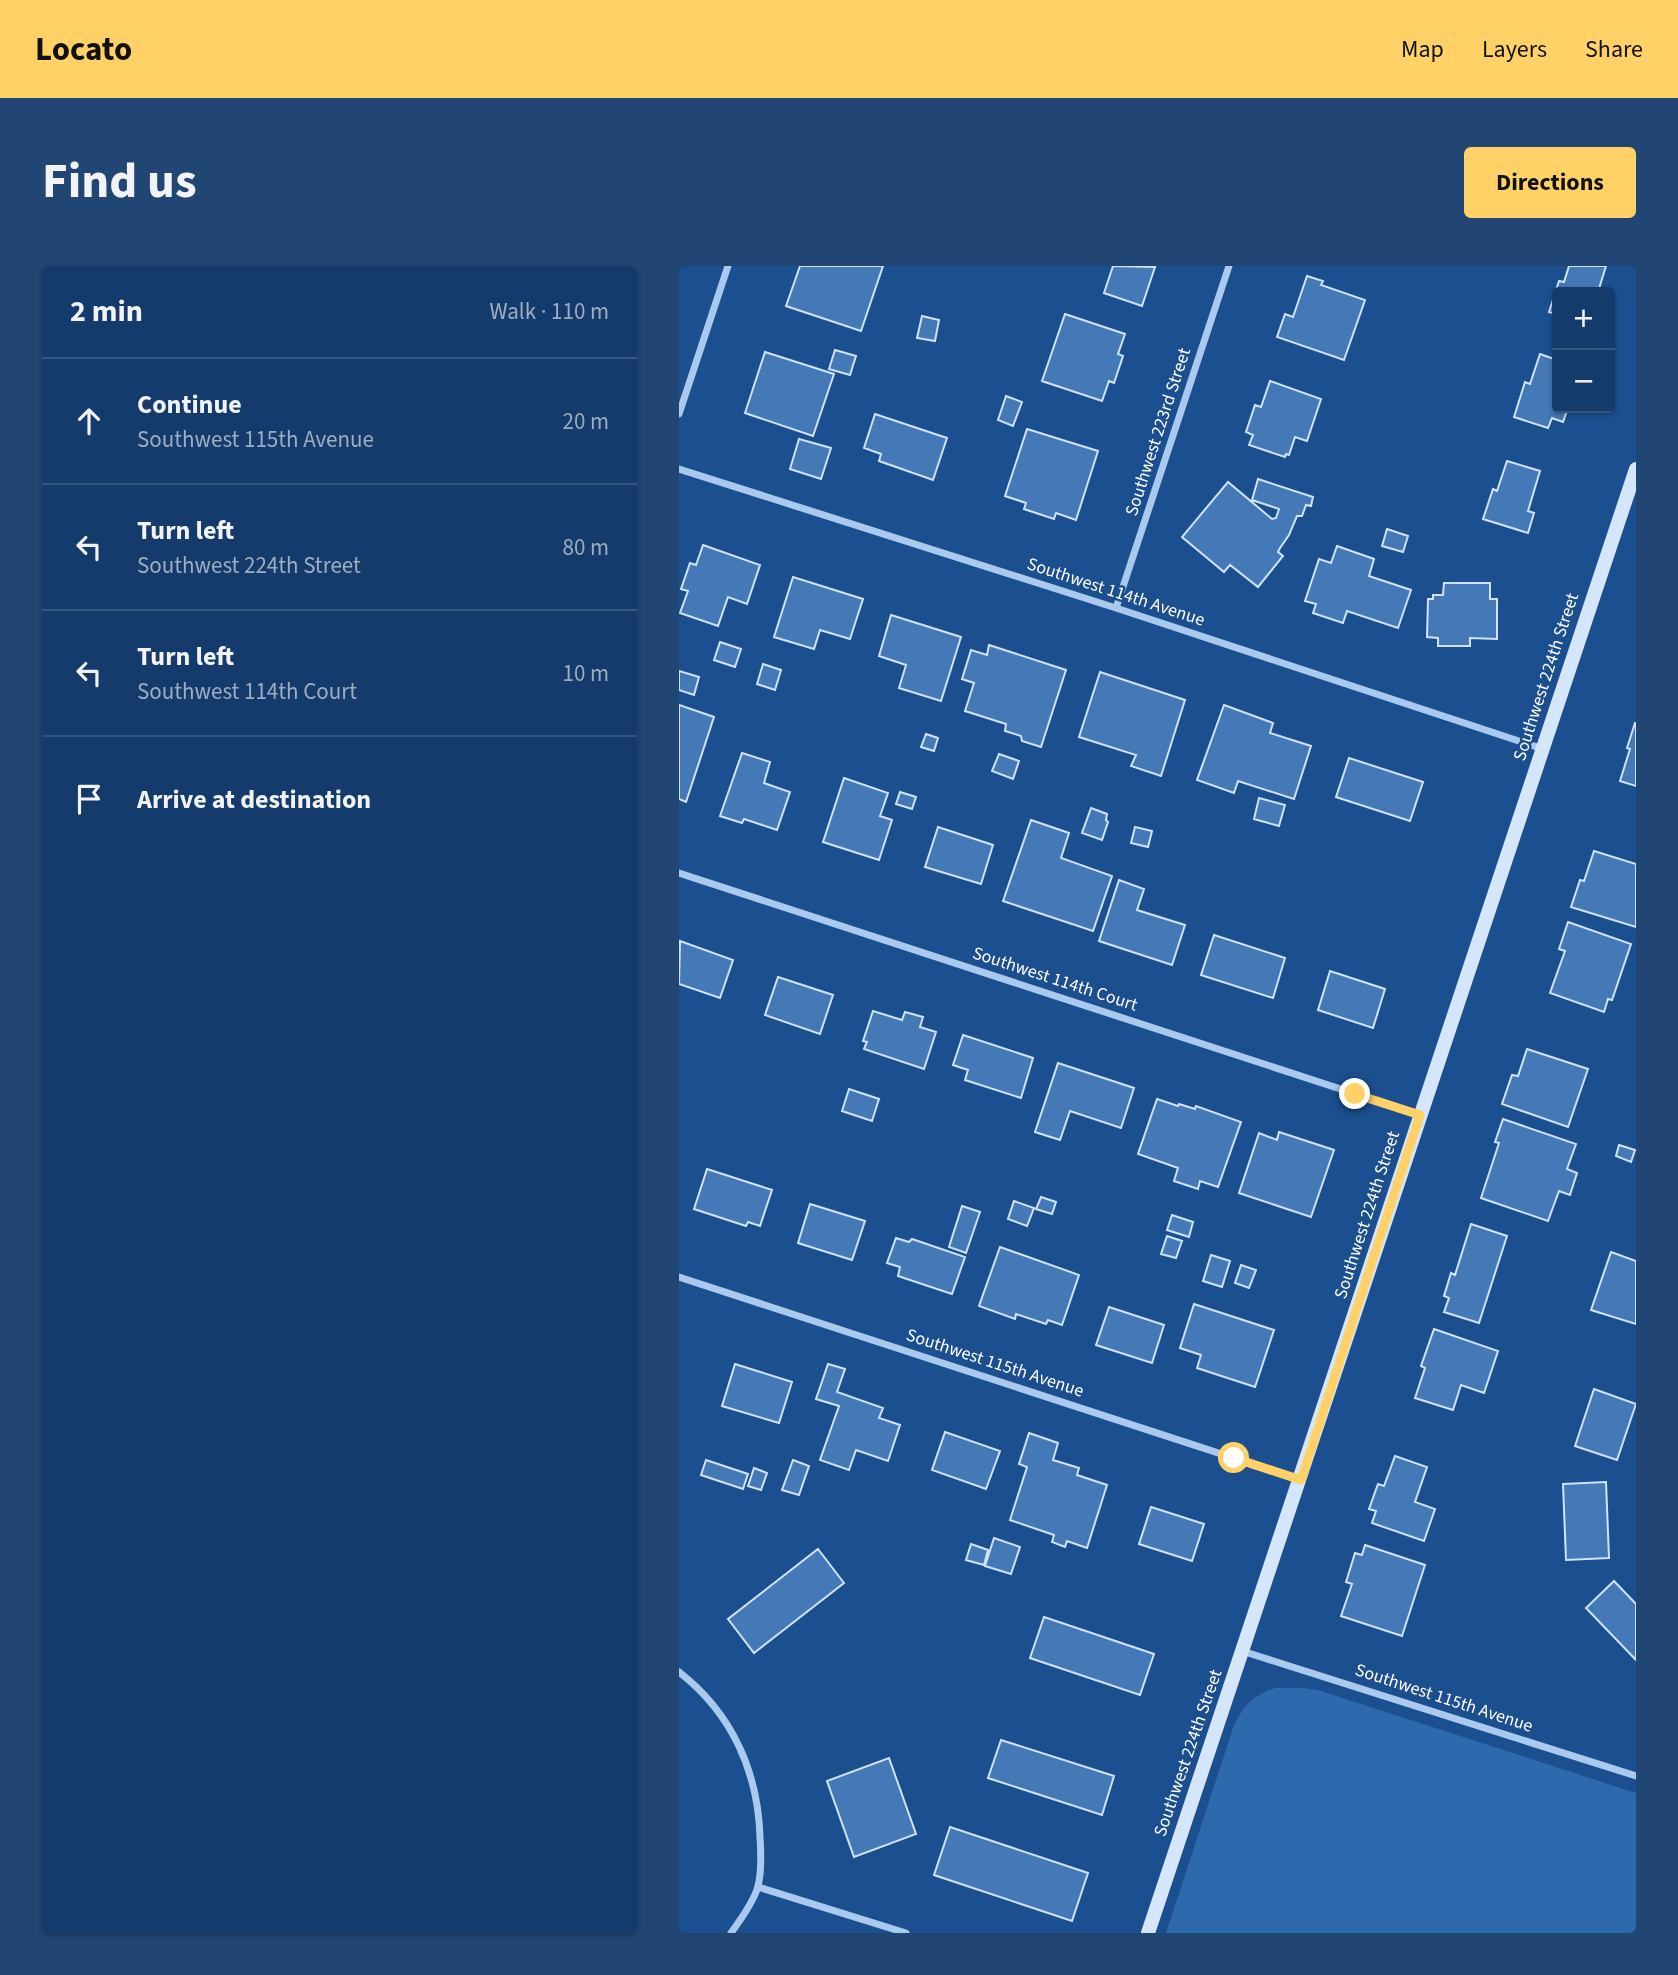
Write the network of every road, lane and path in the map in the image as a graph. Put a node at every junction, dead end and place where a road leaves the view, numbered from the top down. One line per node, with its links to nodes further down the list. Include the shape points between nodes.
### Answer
1 (728, 266): 3 (street)
2 (1229, 266): 6 (street, Southwest 223rd Street)
3 (679, 414)
4 (679, 469): 6 (street, Southwest 114th Avenue)
5 (1636, 469): 7 (street, Southwest 224th Street)
6 (1116, 608): 7 (street, Southwest 114th Avenue)
7 (1542, 749): 9 (street, Southwest 224th Street)
8 (679, 873): 9 (street, Southwest 114th Court)
9 (1420, 1115): 11 (street, Southwest 224th Street)
10 (679, 1277): 11 (street, Southwest 115th Avenue)
11 (1301, 1480): 12 (street, Southwest 224th Street)
12 (1242, 1651): 14 (street, Southwest 115th Avenue); 18 (street, Southwest 224th Street)
13 (679, 1672): 15 (street, via 706,1697 746,1759 760,1818)
14 (1636, 1776)
15 (758, 1887): 16 (street); 17 (street)
16 (731, 1933)
17 (906, 1933)
18 (1148, 1933)

